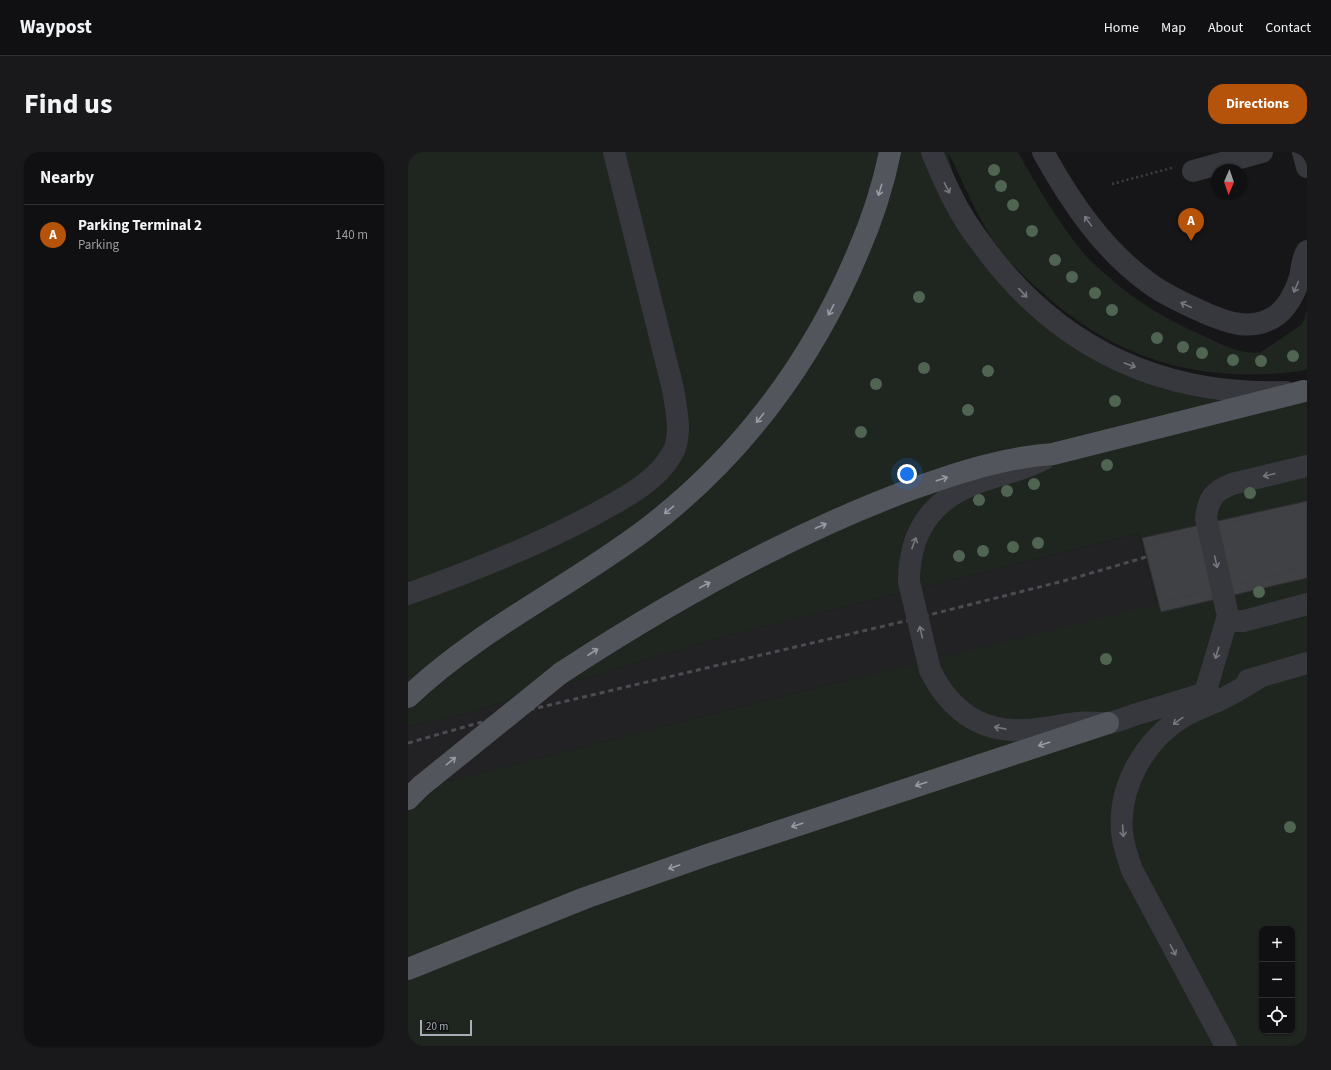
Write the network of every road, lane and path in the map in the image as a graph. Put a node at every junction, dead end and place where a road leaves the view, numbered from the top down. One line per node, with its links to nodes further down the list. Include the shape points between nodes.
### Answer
1 (614, 152): 13 (street, via 673,389 678,437 673,453 662,468 645,483 567,530 466,573)
2 (890, 152): 19 (main road, one-way to 19, via 869,226 844,285 815,341 784,388 739,444 694,489 644,530 456,656)
3 (932, 152): 10 (street, one-way to 10, via 962,216 1002,271 1054,322 1084,343 1116,360 1155,374 1202,386 1249,391)
4 (1043, 152): 9 (street, one-way to 4, via 1293,294 1275,316 1250,325 1224,321 1166,294 1133,270 1099,236 1059,181)
5 (1262, 152): 8 (street)
6 (1304, 152): 7 (street)
7 (1307, 167)
8 (1192, 171)
9 (1307, 251)
10 (1306, 391): 11 (main road)
11 (1053, 454): 20 (street, one-way to 11, bridge, via 1088,721 1009,730 991,727 960,711 937,685 930,670 909,582 909,566 917,535 939,505 976,483 1032,465); 21 (main road, one-way to 11, bridge, via 561,673 689,594 809,532 887,498 969,470 1023,457)
12 (1307, 466): 15 (street, one-way to 15, via 1232,484 1221,488 1212,496 1206,518)
13 (408, 594)
14 (1307, 604): 15 (street, via 1238,622)
15 (1228, 616): 18 (street, one-way to 18)
16 (1307, 663): 17 (street)
17 (1262, 676): 18 (street); 23 (street, one-way to 23, via 1231,695 1186,716 1156,739 1144,753 1124,798 1122,832 1132,870)
18 (1205, 693): 20 (street)
19 (408, 697)
20 (1108, 723): 22 (main road, one-way to 22, via 737,845 585,898)
21 (414, 793)
22 (408, 969)
23 (1226, 1046)

